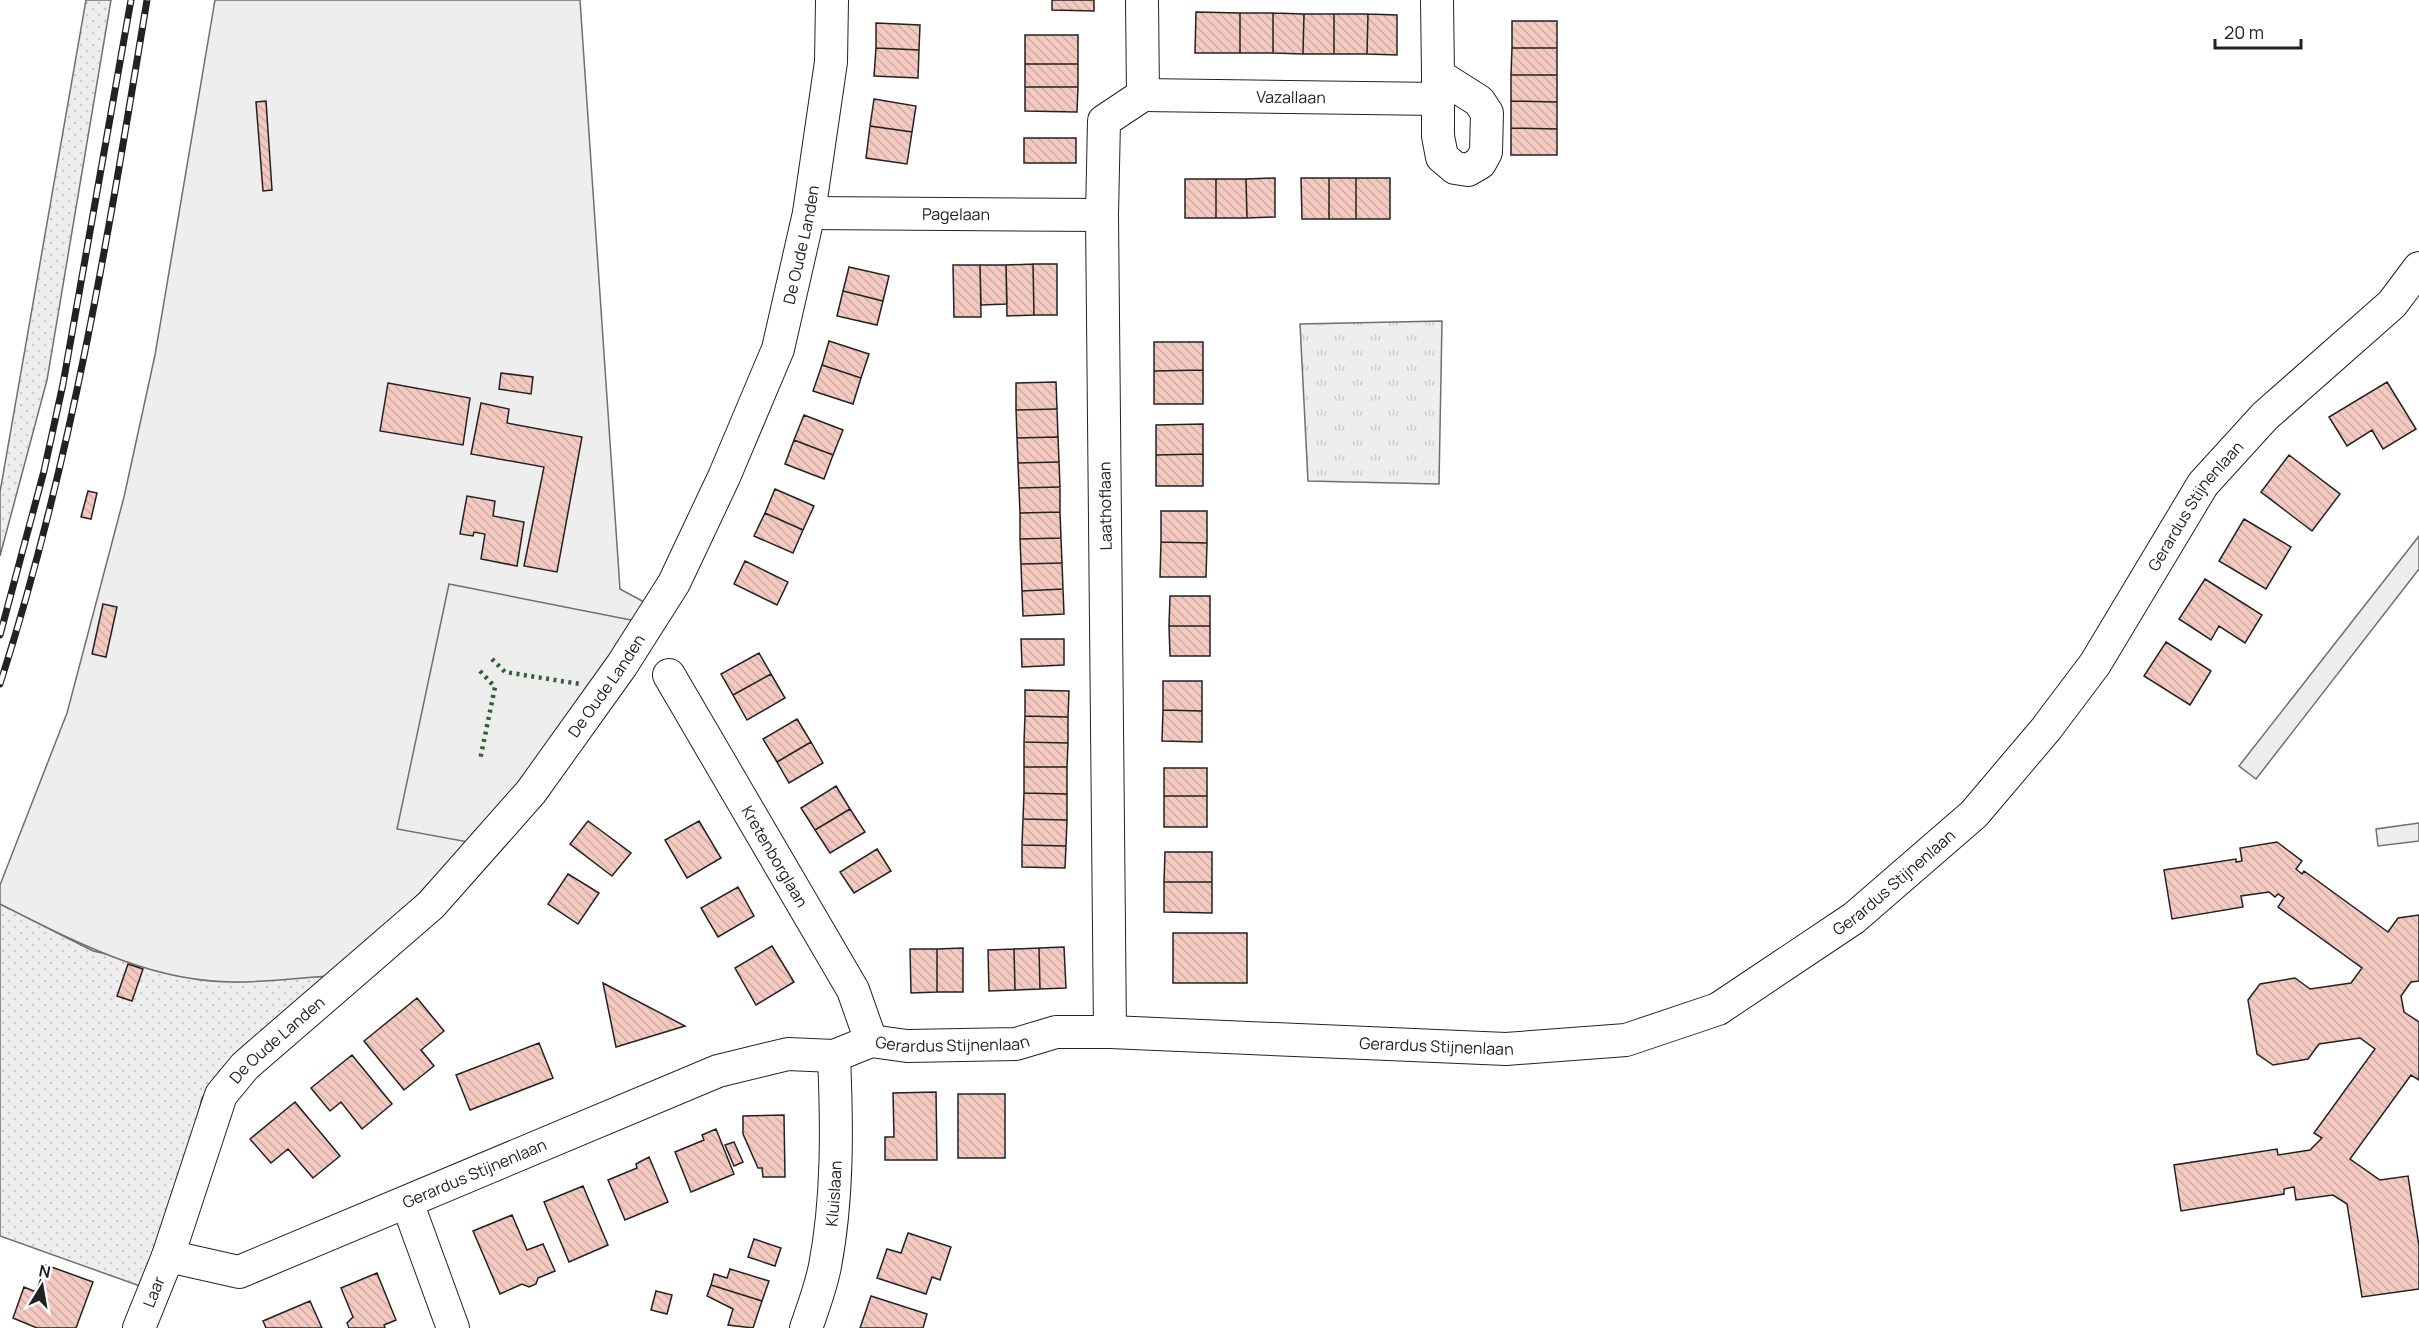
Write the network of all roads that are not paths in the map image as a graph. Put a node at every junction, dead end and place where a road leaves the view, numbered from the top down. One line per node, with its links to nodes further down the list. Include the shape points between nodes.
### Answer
1 (832, 0): 5 (street, De Oude Landen, via 831,62)
2 (1142, 0): 4 (street)
3 (1437, 0): 4 (street, Vazallaan, via 1438,87)
4 (1143, 94): 6 (street, Laathoflaan, via 1104,121)
5 (809, 213): 6 (street, Pagelaan); 13 (street, De Oude Landen, via 778,349 724,477 674,582 646,629 531,792 431,905 245,1066 220,1095)
6 (1102, 215): 9 (street, Laathoflaan)
7 (2419, 268): 9 (street, Gerardus Stijnenlaan, via 2392,304 2265,416 2203,484 2095,664 1974,814 1854,918 1718,1009 1626,1040 1506,1049)
8 (669, 675): 10 (street, Kretenborglaan, via 854,990)
9 (1110, 1032): 10 (street, Gerardus Stijnenlaan, via 1056,1032 1016,1044 907,1046)
10 (871, 1041): 11 (street, Gerardus Stijnenlaan)
11 (834, 1056): 12 (street, Gerardus Stijnenlaan, via 788,1054 718,1071); 16 (street, Kluislaan, via 833,1188 825,1267)
12 (407, 1202): 13 (street, Gerardus Stijnenlaan, via 239,1272); 15 (street)
13 (168, 1256): 14 (street, Laar)
14 (139, 1328)
15 (453, 1328)
16 (806, 1328)

